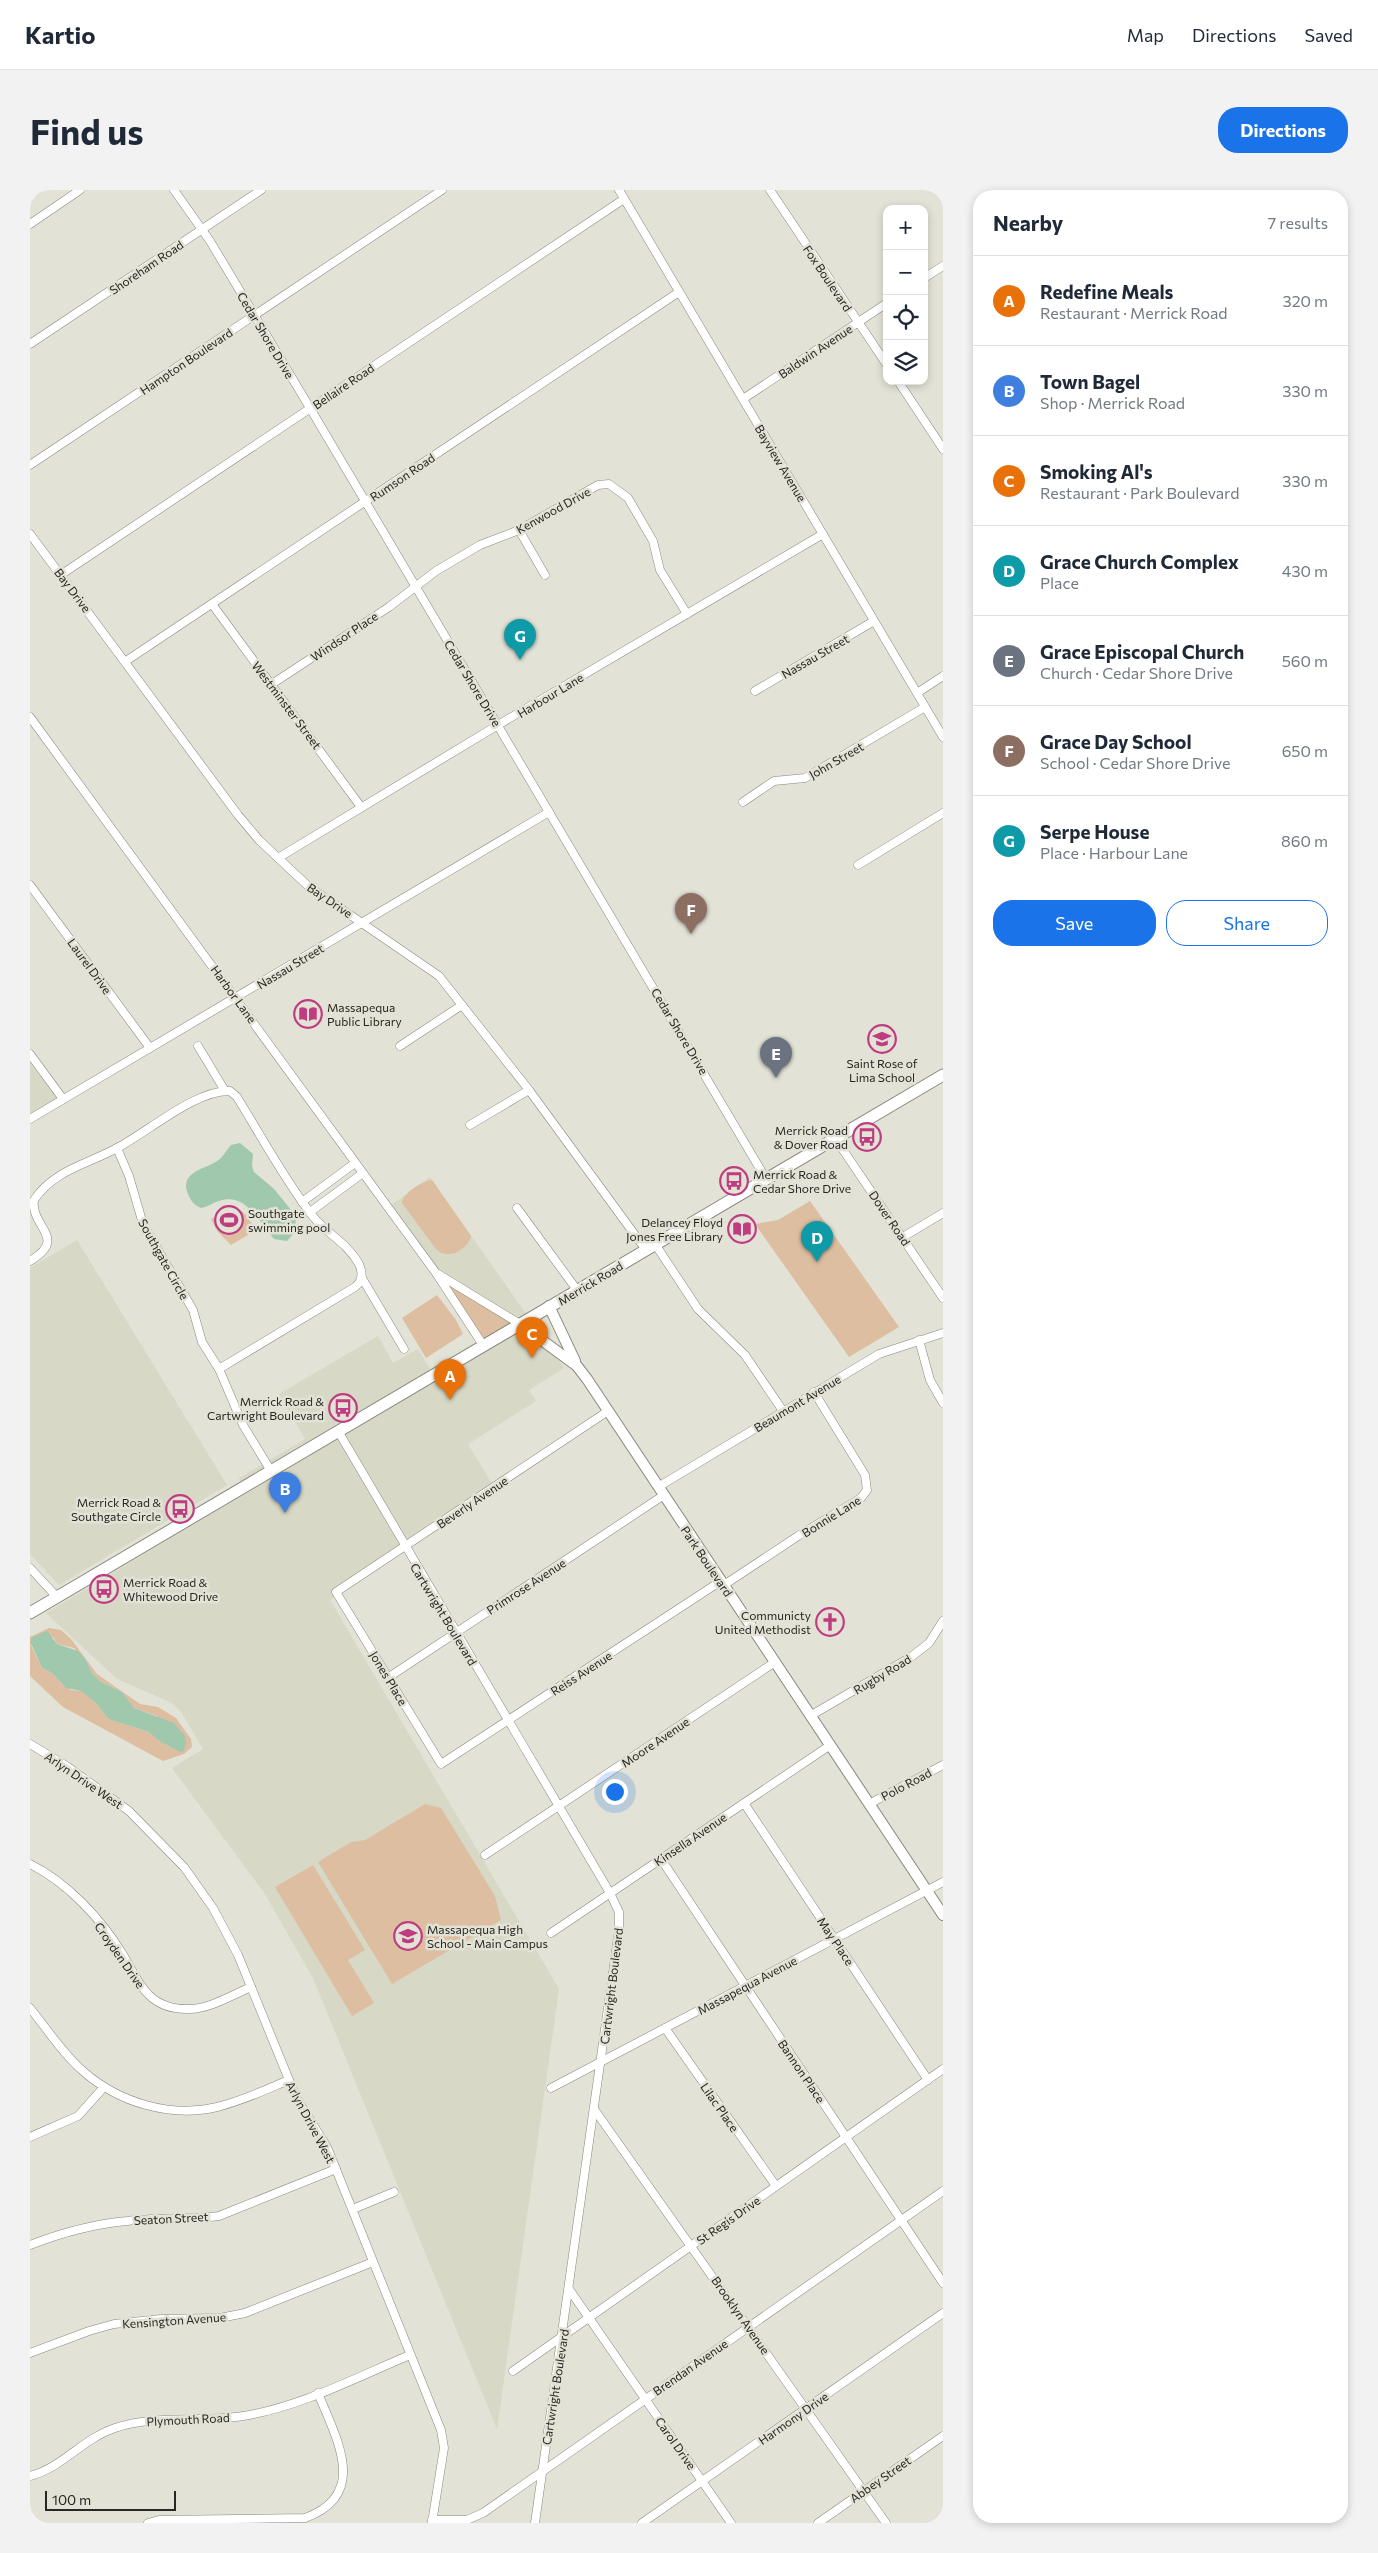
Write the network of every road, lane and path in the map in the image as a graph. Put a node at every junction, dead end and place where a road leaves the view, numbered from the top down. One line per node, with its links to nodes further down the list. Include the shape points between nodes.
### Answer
1 (80, 190): 8 (street)
2 (174, 190): 9 (street, Cedar Shore Drive)
3 (261, 190): 9 (street, Shoreham Road)
4 (442, 190): 14 (street, Hampton Boulevard)
5 (619, 190): 7 (street, Bayview Avenue)
6 (770, 190): 15 (street, Fox Boulevard)
7 (624, 199): 12 (street, Bayview Avenue); 20 (street, Bellaire Road)
8 (30, 224)
9 (202, 230): 14 (street, Cedar Shore Drive); 16 (street, Shoreham Road)
10 (943, 266): 11 (street)
11 (928, 275)
12 (679, 292): 19 (street, Bayview Avenue); 23 (street, Rumson Road)
13 (883, 306): 15 (street, Baldwin Avenue)
14 (254, 315): 20 (street, Cedar Shore Drive); 22 (street, Hampton Boulevard)
15 (858, 322): 17 (street, Fox Boulevard); 19 (street, Baldwin Avenue)
16 (30, 344)
17 (883, 359)
18 (901, 385): 21 (street)
19 (743, 399): 26 (street, Bayview Avenue)
20 (310, 408): 23 (street, Cedar Shore Drive); 27 (street, Bellaire Road)
21 (943, 449)
22 (30, 465)
23 (365, 502): 29 (street, Cedar Shore Drive); 30 (street, Rumson Road)
24 (519, 530): 28 (street); 29 (street, Kenwood Drive, via 480,545); 31 (street, Kenwood Drive, via 598,485 609,484 618,489 637,511 653,541 660,570)
25 (30, 534): 27 (street, Bay Drive)
26 (823, 534): 31 (street, Harbour Lane); 32 (street, Bayview Avenue)
27 (62, 574): 33 (street, Bay Drive)
28 (545, 575)
29 (416, 587): 35 (street, Windsor Place); 40 (street, Cedar Shore Drive)
30 (212, 604): 33 (street, Rumson Road); 35 (street, Westminster Street)
31 (687, 614): 40 (street, Harbour Lane)
32 (874, 621): 36 (street, Nassau Street); 37 (street, Bayview Avenue)
33 (126, 661): 46 (street, Bay Drive, via 238,816)
34 (943, 676): 37 (street)
35 (272, 684): 43 (street, Westminster Street)
36 (755, 690)
37 (917, 693): 38 (street, Bayview Avenue)
38 (925, 707): 41 (street, Bayview Avenue); 42 (street, John Street, via 805,778 774,781)
39 (30, 717): 50 (street, Harbor Lane)
40 (498, 725): 43 (street, Harbour Lane); 44 (street, Cedar Shore Drive)
41 (943, 737)
42 (743, 802)
43 (361, 807): 46 (street, Harbour Lane)
44 (549, 812): 49 (street, Nassau Street); 66 (street, Cedar Shore Drive)
45 (943, 813): 47 (street)
46 (278, 858): 49 (street, Bay Drive, via 308,886)
47 (858, 865)
48 (30, 885): 54 (street, Laurel Drive)
49 (363, 922): 50 (street, Nassau Street); 51 (street, Bay Drive, via 439,976)
50 (236, 997): 54 (street, Nassau Street); 64 (street, Harbor Lane)
51 (462, 1005): 53 (street); 57 (street, Bay Drive)
52 (198, 1046): 58 (street)
53 (400, 1046)
54 (150, 1048): 59 (street, Nassau Street)
55 (30, 1054): 59 (street)
56 (943, 1075): 62 (main road, Merrick Road)
57 (529, 1090): 61 (street); 72 (street, Bay Drive)
58 (225, 1091): 63 (street, via 174,1111); 67 (street, via 237,1097)
59 (64, 1099): 60 (street, Nassau Street)
60 (30, 1119)
61 (470, 1124)
62 (835, 1138): 66 (main road, Merrick Road); 71 (street, Dover Road)
63 (117, 1148): 73 (street, via 73,1167 37,1196 34,1211 48,1240 43,1252); 85 (street, Southgate Circle, via 143,1224 193,1310 202,1342)
64 (355, 1162): 65 (street, Harbor Lane); 67 (street)
65 (363, 1173): 69 (street); 74 (street, Harbor Lane)
66 (766, 1179): 72 (main road, Merrick Road)
67 (302, 1202): 69 (street)
68 (517, 1208): 76 (street)
69 (310, 1212): 75 (street, via 321,1227 351,1252 362,1271)
70 (943, 1213): 71 (street)
71 (903, 1237): 77 (street, Dover Road)
72 (650, 1247): 76 (main road, Merrick Road); 89 (street, Bay Drive, via 698,1309 745,1354)
73 (30, 1261)
74 (436, 1273): 79 (street, Harbor Lane); 82 (street, Harbor Lane)
75 (362, 1278): 83 (street); 85 (street, via 355,1287)
76 (577, 1290): 78 (main road, Merrick Road)
77 (943, 1298)
78 (550, 1306): 79 (main road, Merrick Road); 84 (main road)
79 (520, 1324): 82 (main road, Merrick Road); 84 (main road, Park Boulevard)
80 (943, 1333): 81 (street, Beaumont Avenue)
81 (919, 1340): 86 (street, Beaumont Avenue, via 879,1354); 87 (street, via 930,1380)
82 (483, 1345): 90 (main road, Merrick Road)
83 (404, 1349)
84 (578, 1366): 88 (main road, Park Boulevard)
85 (219, 1369): 91 (street, Southgate Circle, via 243,1425)
86 (814, 1392): 89 (street, Beaumont Avenue); 95 (street, Bonnie Lane, via 865,1475 867,1490 861,1498)
87 (943, 1403)
88 (608, 1411): 92 (main road, Park Boulevard); 93 (street, Beverly Avenue)
89 (783, 1411): 92 (street, Beaumont Avenue)
90 (338, 1431): 91 (main road, Merrick Road); 93 (street, Cartwright Boulevard)
91 (270, 1471): 97 (main road, Merrick Road)
92 (661, 1491): 95 (main road, Park Boulevard); 100 (street, Primrose Avenue)
93 (404, 1547): 96 (street, Beverly Avenue); 100 (street, Cartwright Boulevard)
94 (30, 1568): 97 (street)
95 (723, 1583): 101 (main road, Park Boulevard); 104 (street, Reiss Avenue)
96 (336, 1592): 102 (street, Jones Place)
97 (57, 1597): 98 (main road, Merrick Road)
98 (30, 1613)
99 (943, 1621): 103 (street, Rugby Road, via 929,1643 912,1658)
100 (455, 1633): 102 (street, Primrose Avenue); 104 (street, Cartwright Boulevard)
101 (775, 1662): 103 (main road, Park Boulevard); 111 (street, Moore Avenue)
102 (389, 1677): 107 (street, Jones Place)
103 (810, 1716): 106 (main road, Park Boulevard)
104 (507, 1721): 107 (street, Reiss Avenue); 111 (street, Cartwright Boulevard)
105 (30, 1744): 122 (street, Arlyn Drive West, via 130,1811 184,1867 213,1908)
106 (830, 1746): 109 (street, Kinsella Avenue); 110 (main road, Park Boulevard)
107 (440, 1764)
108 (943, 1765): 110 (street, Polo Road)
109 (744, 1803): 113 (street, Kinsella Avenue); 120 (street, May Place)
110 (869, 1804): 116 (main road, Park Boulevard)
111 (560, 1807): 112 (street, Moore Avenue); 117 (street, Cartwright Boulevard)
112 (485, 1854)
113 (661, 1859): 117 (street, Kinsella Avenue); 121 (street, Bannon Place)
114 (30, 1864): 122 (street, Croyden Drive, via 48,1874 101,1924 143,1988 159,2003 171,2008 199,2008)
115 (943, 1882): 116 (street, Massapequa Avenue)
116 (927, 1891): 118 (main road, Park Boulevard); 120 (street, Massapequa Avenue)
117 (610, 1893): 119 (street, Kinsella Avenue); 125 (street, Cartwright Boulevard, via 619,1912 619,1930)
118 (943, 1915)
119 (551, 1933)
120 (834, 1939): 121 (street, Massapequa Avenue); 128 (street, May Place)
121 (745, 1986): 124 (street, Massapequa Avenue); 132 (street, Bannon Place)
122 (251, 1987): 127 (street, Arlyn Drive West)
123 (30, 2008): 129 (street, via 72,2060)
124 (665, 2028): 125 (street, Massapequa Avenue); 135 (street, Lilac Place)
125 (602, 2061): 130 (street, Massapequa Avenue); 131 (street, Cartwright Boulevard)
126 (943, 2069): 128 (street, St Regis Drive)
127 (289, 2080): 129 (street, via 217,2107 178,2110 150,2106); 134 (street, Arlyn Drive West)
128 (928, 2080): 132 (street, St Regis Drive)
129 (104, 2087): 133 (street, via 78,2116)
130 (550, 2088)
131 (594, 2109): 141 (street, Brooklyn Avenue); 144 (street, Cartwright Boulevard)
132 (846, 2137): 135 (street, St Regis Drive); 139 (street, Bannon Place)
133 (30, 2138)
134 (336, 2169): 138 (street, Arlyn Drive West); 140 (street, Seaton Street, via 219,2216 127,2220 78,2230)
135 (776, 2186): 141 (street, St Regis Drive)
136 (943, 2191): 139 (street, Brendan Avenue)
137 (394, 2192): 138 (street)
138 (353, 2209): 142 (street, Arlyn Drive West)
139 (901, 2220): 143 (street, Bannon Place); 147 (street, Brendan Avenue)
140 (30, 2245)
141 (692, 2245): 146 (street, St Regis Drive); 147 (street, Brooklyn Avenue)
142 (372, 2262): 149 (street, Kensington Avenue, via 245,2313 220,2318 114,2324); 150 (street, Arlyn Drive West)
143 (943, 2283)
144 (569, 2289): 146 (street, Carol Drive); 148 (street, Cartwright Boulevard)
145 (943, 2314): 154 (street, Harmony Drive)
146 (588, 2318): 148 (street, St Regis Drive); 153 (street, Carol Drive)
147 (748, 2327): 153 (street, Brendan Avenue); 154 (street, Brooklyn Avenue)
148 (563, 2335): 151 (street, St Regis Drive); 156 (street, Cartwright Boulevard)
149 (30, 2353)
150 (410, 2355): 152 (street, Plymouth Road); 160 (street, Arlyn Drive West, via 443,2438)
151 (513, 2371)
152 (318, 2393): 157 (street, Plymouth Road, via 244,2416 144,2421 116,2427 80,2445 44,2473); 161 (street, via 341,2449 344,2470 337,2495 318,2514 305,2518 159,2520)
153 (645, 2399): 156 (street, Brendan Avenue); 158 (street, Carol Drive)
154 (806, 2409): 158 (street, Harmony Drive); 159 (street, Brooklyn Avenue)
155 (943, 2436): 159 (street, Abbey Street)
156 (543, 2470): 160 (street, Brendan Avenue, via 473,2518); 162 (street, Cartwright Boulevard)
157 (30, 2476)
158 (702, 2481): 163 (street, Harmony Drive); 164 (street, Carol Drive)
159 (863, 2491): 165 (street, Abbey Street); 166 (street, Brooklyn Avenue)
160 (432, 2521)
161 (148, 2523)
162 (535, 2523)
163 (642, 2523)
164 (731, 2523)
165 (818, 2523)
166 (886, 2523)

